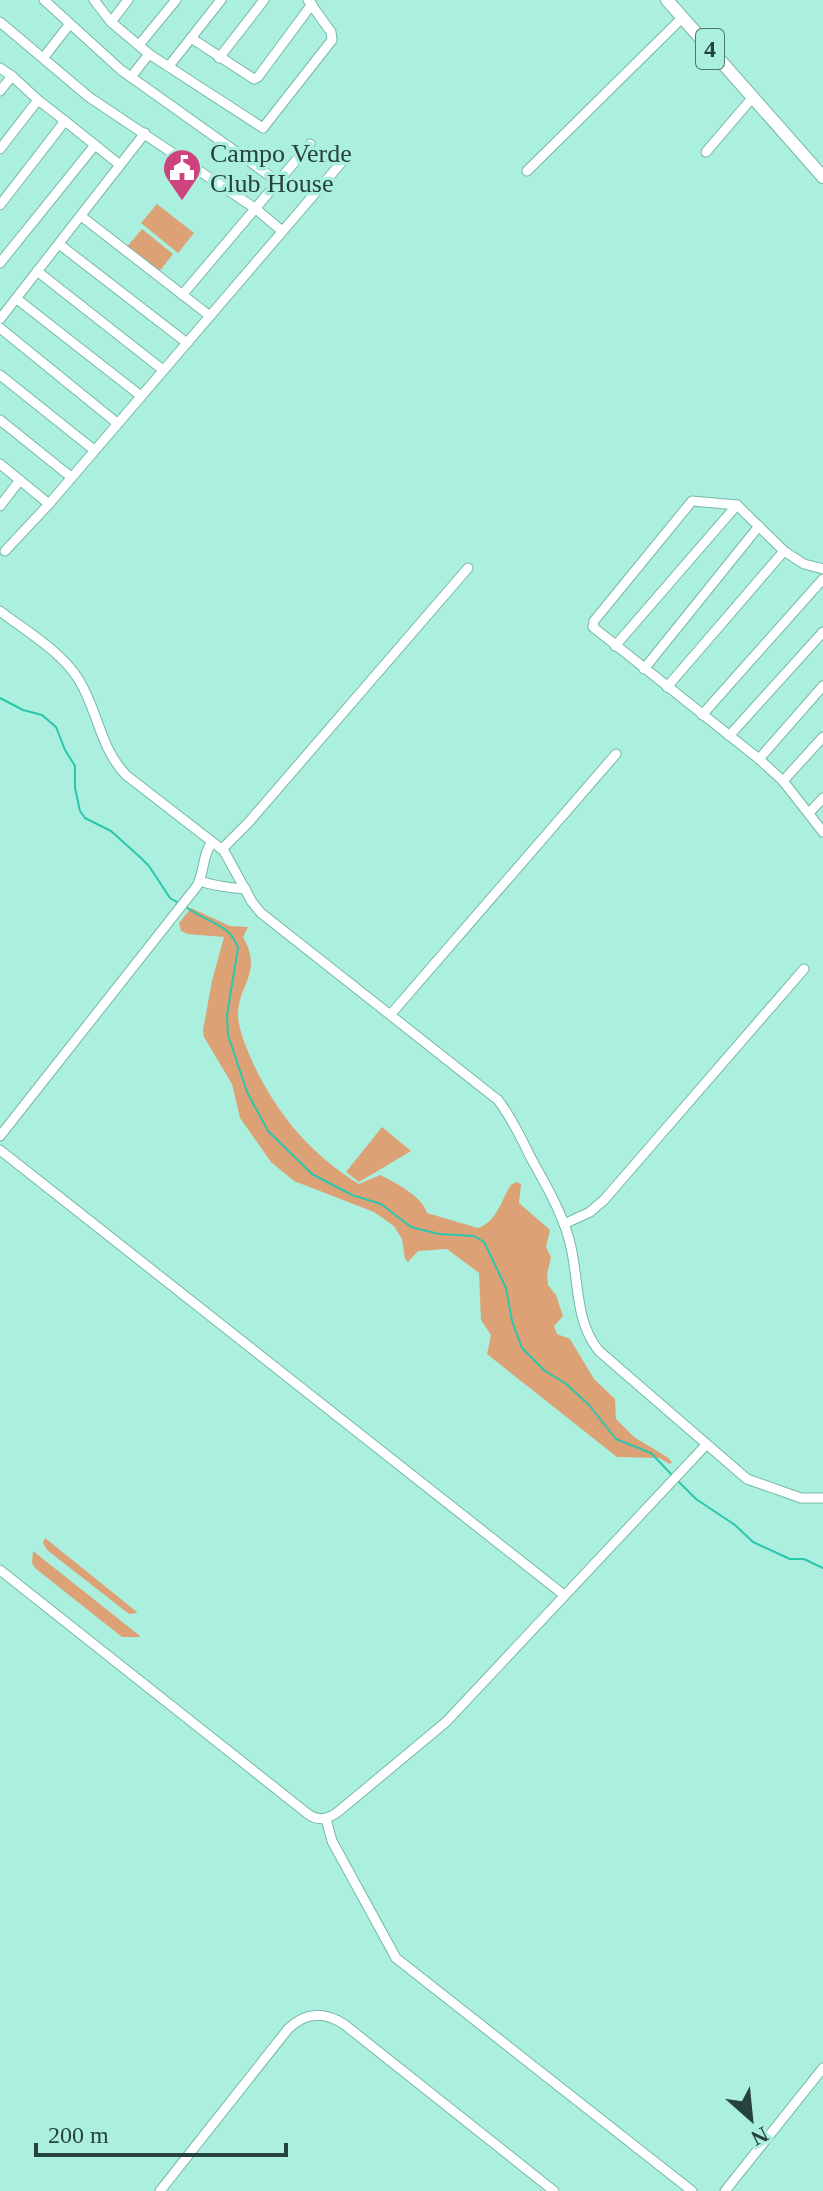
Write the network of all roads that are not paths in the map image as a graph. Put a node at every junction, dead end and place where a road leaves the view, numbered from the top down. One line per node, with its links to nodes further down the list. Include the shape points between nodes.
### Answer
1 (44, 0): 12 (street)
2 (94, 0): 11 (street)
3 (128, 0): 11 (street)
4 (176, 0): 14 (street)
5 (221, 0): 13 (street)
6 (264, 0): 17 (street)
7 (667, 0): 9 (highway, 4)
8 (310, 2): 17 (street, via 258,77); 18 (street, via 332,40 266,127)
9 (683, 17): 23 (highway, 4); 33 (street)
10 (0, 22): 16 (street)
11 (111, 22): 14 (street)
12 (69, 25): 16 (street); 21 (street)
13 (191, 38): 17 (street); 18 (street)
14 (139, 45): 15 (street)
15 (149, 54): 18 (street); 21 (street)
16 (44, 57): 26 (street, via 89,97)
17 (219, 58)
18 (169, 66)
19 (0, 68): 20 (street)
20 (12, 76): 22 (street); 24 (street)
21 (131, 77): 35 (street)
22 (0, 91)
23 (753, 97): 30 (street); 34 (highway, 4)
24 (38, 100): 25 (street); 29 (street)
25 (65, 121): 28 (street); 36 (street)
26 (145, 133): 32 (street); 37 (street)
27 (310, 144): 35 (street)
28 (95, 145): 32 (street); 41 (street)
29 (0, 149)
30 (706, 152)
31 (341, 163): 39 (street)
32 (120, 165): 38 (street)
33 (527, 171)
34 (823, 177)
35 (277, 181): 37 (street)
36 (0, 205)
37 (256, 209): 39 (street); 43 (street)
38 (81, 216): 40 (street); 43 (street)
39 (282, 231): 45 (street)
40 (59, 244): 42 (street); 48 (street)
41 (0, 263)
42 (37, 271): 44 (street); 49 (street)
43 (182, 295): 45 (street)
44 (17, 299): 46 (street); 51 (street)
45 (210, 316): 48 (street)
46 (0, 319)
47 (0, 328): 53 (street)
48 (187, 343): 49 (street)
49 (163, 370): 51 (street)
50 (0, 375): 54 (street)
51 (141, 396): 53 (street)
52 (0, 420): 56 (street)
53 (117, 423): 54 (street)
54 (94, 450): 56 (street)
55 (0, 464): 57 (street)
56 (71, 477): 58 (street)
57 (20, 480): 58 (street); 60 (street)
58 (49, 504): 62 (street)
59 (737, 505): 61 (street); 69 (street); 69 (street, via 692,501 594,621 594,629)
60 (0, 506)
61 (759, 526): 63 (street); 70 (street)
62 (5, 551)
63 (784, 551): 65 (street); 72 (street)
64 (468, 568): 83 (street)
65 (823, 569)
66 (823, 579): 73 (street)
67 (0, 611): 82 (street, via 75,674 122,771)
68 (823, 632): 74 (street)
69 (615, 646): 70 (street)
70 (644, 669): 72 (street)
71 (823, 686): 77 (street)
72 (667, 687): 73 (street)
73 (702, 715): 74 (street)
74 (729, 736): 77 (street)
75 (823, 737): 78 (street)
76 (616, 754): 87 (street)
77 (759, 759): 78 (street)
78 (783, 781): 80 (street)
79 (823, 798): 80 (street)
80 (809, 813): 81 (street)
81 (823, 832)
82 (212, 842): 83 (street); 84 (street)
83 (222, 849): 85 (street)
84 (200, 881): 85 (street, via 237,891); 88 (street)
85 (245, 888): 87 (street, via 261,913)
86 (804, 969): 90 (street, via 604,1200)
87 (391, 1014): 90 (street, via 496,1098)
88 (0, 1136)
89 (0, 1150): 94 (street)
90 (564, 1224): 91 (street, via 581,1318 594,1345)
91 (706, 1445): 92 (street, via 755,1483); 94 (street)
92 (822, 1500)
93 (0, 1570): 95 (street, via 308,1814)
94 (564, 1595): 95 (street, via 442,1726)
95 (326, 1819): 99 (street, via 332,1841 396,1958)
96 (823, 2068): 100 (street)
97 (160, 2191): 98 (street, via 288,2029 315,2015 345,2025)
98 (554, 2191)
99 (692, 2191)
100 (725, 2191)

